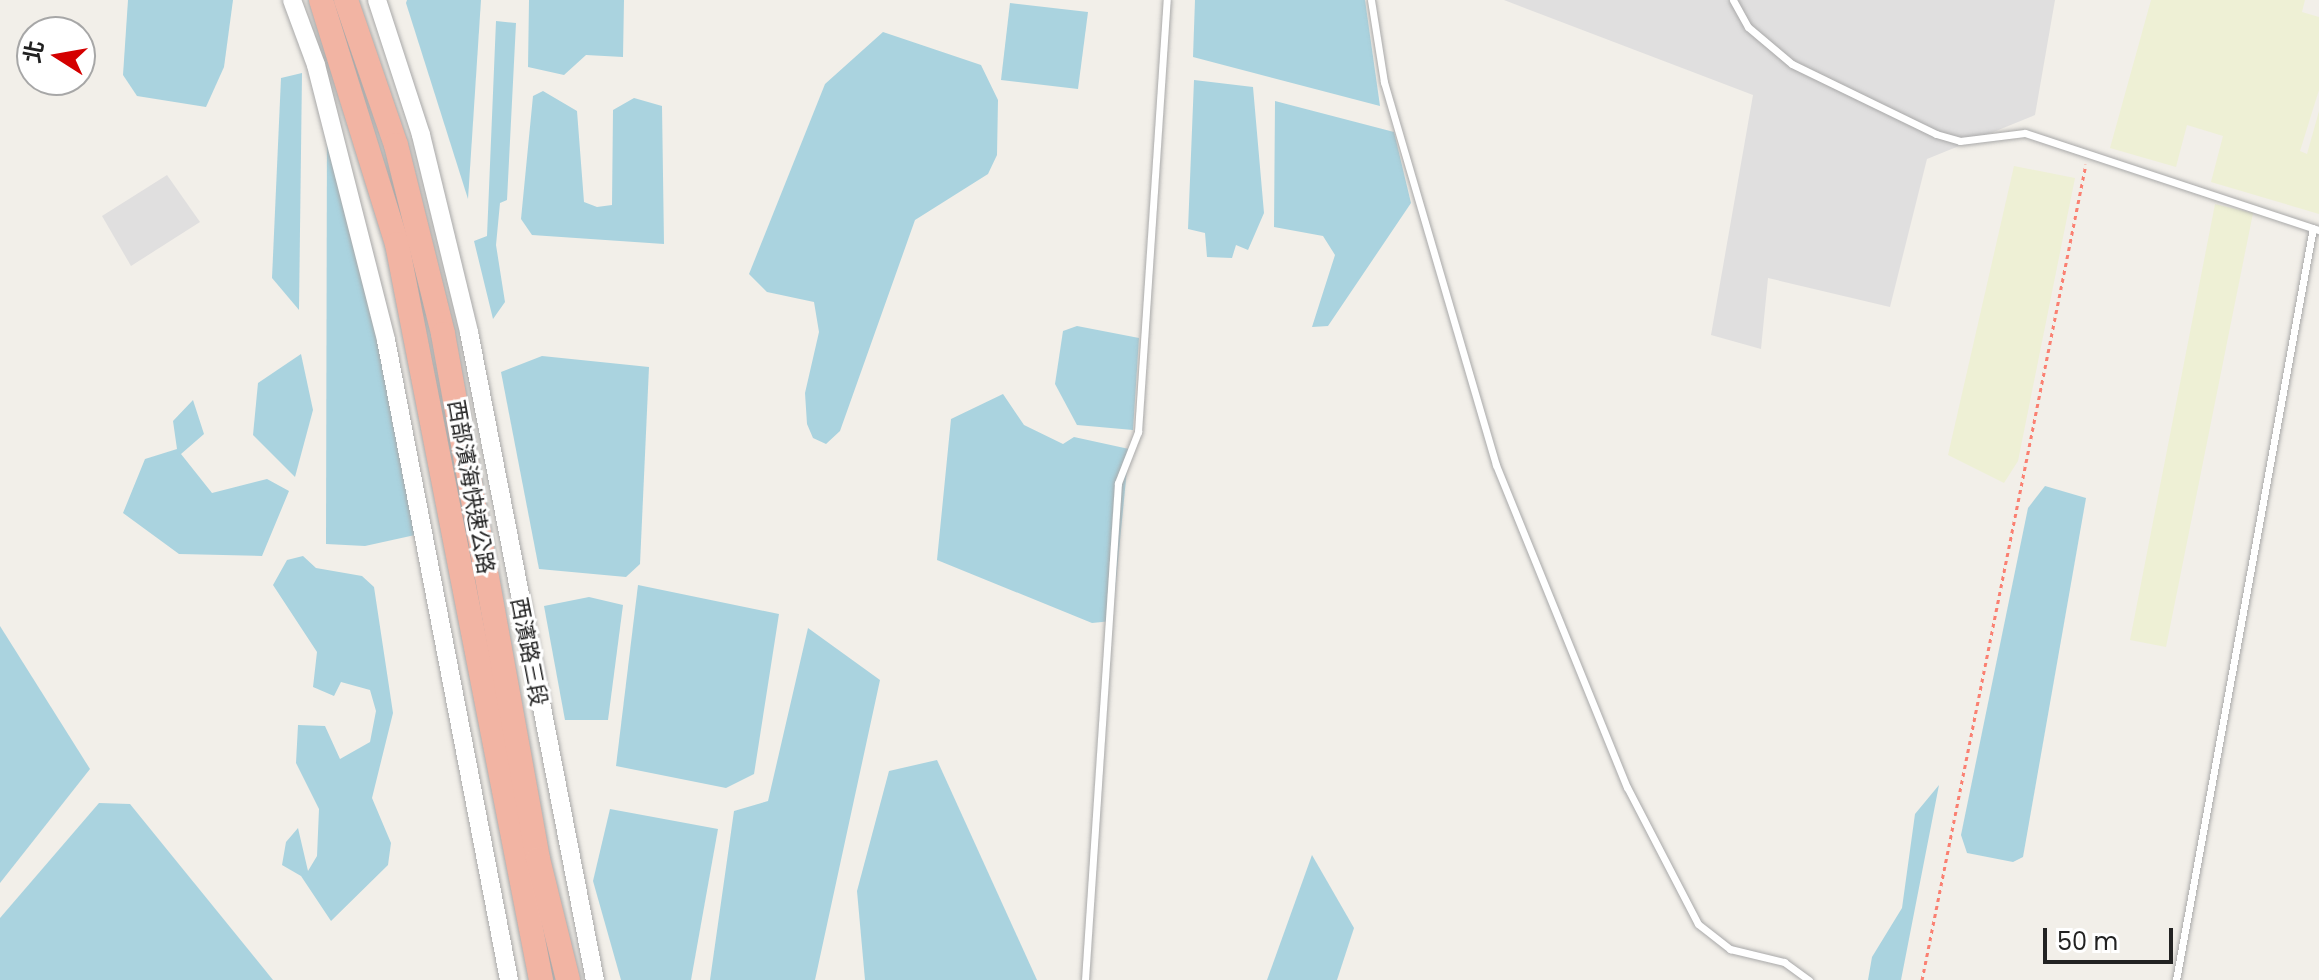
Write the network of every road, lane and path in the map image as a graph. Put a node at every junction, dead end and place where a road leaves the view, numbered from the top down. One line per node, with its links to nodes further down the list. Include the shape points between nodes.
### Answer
1 (292, 0): 11 (street, via 316,65 386,340)
2 (321, 0): 8 (highway, 西部濱海快速公路)
3 (346, 0): 8 (highway, 西部濱海快速公路)
4 (377, 0): 14 (street, 西濱路三段, via 462,303)
5 (1167, 0): 15 (lane, via 1138,432 1118,483)
6 (1371, 0): 16 (lane, via 1384,82 1496,465 1627,787 1698,924 1730,949 1784,962)
7 (1733, 0): 9 (lane, via 1748,27 1792,64 1936,134 1960,141 2025,133)
8 (356, 63): 12 (highway, 西部濱海快速公路, via 416,329); 13 (highway, 西部濱海快速公路, via 443,334 538,859)
9 (2087, 157): 10 (lane); 17 (path)
10 (2316, 229): 18 (lane)
11 (509, 980)
12 (541, 980)
13 (568, 980)
14 (595, 980)
15 (1085, 980)
16 (1809, 980)
17 (1922, 980)
18 (2176, 980)

